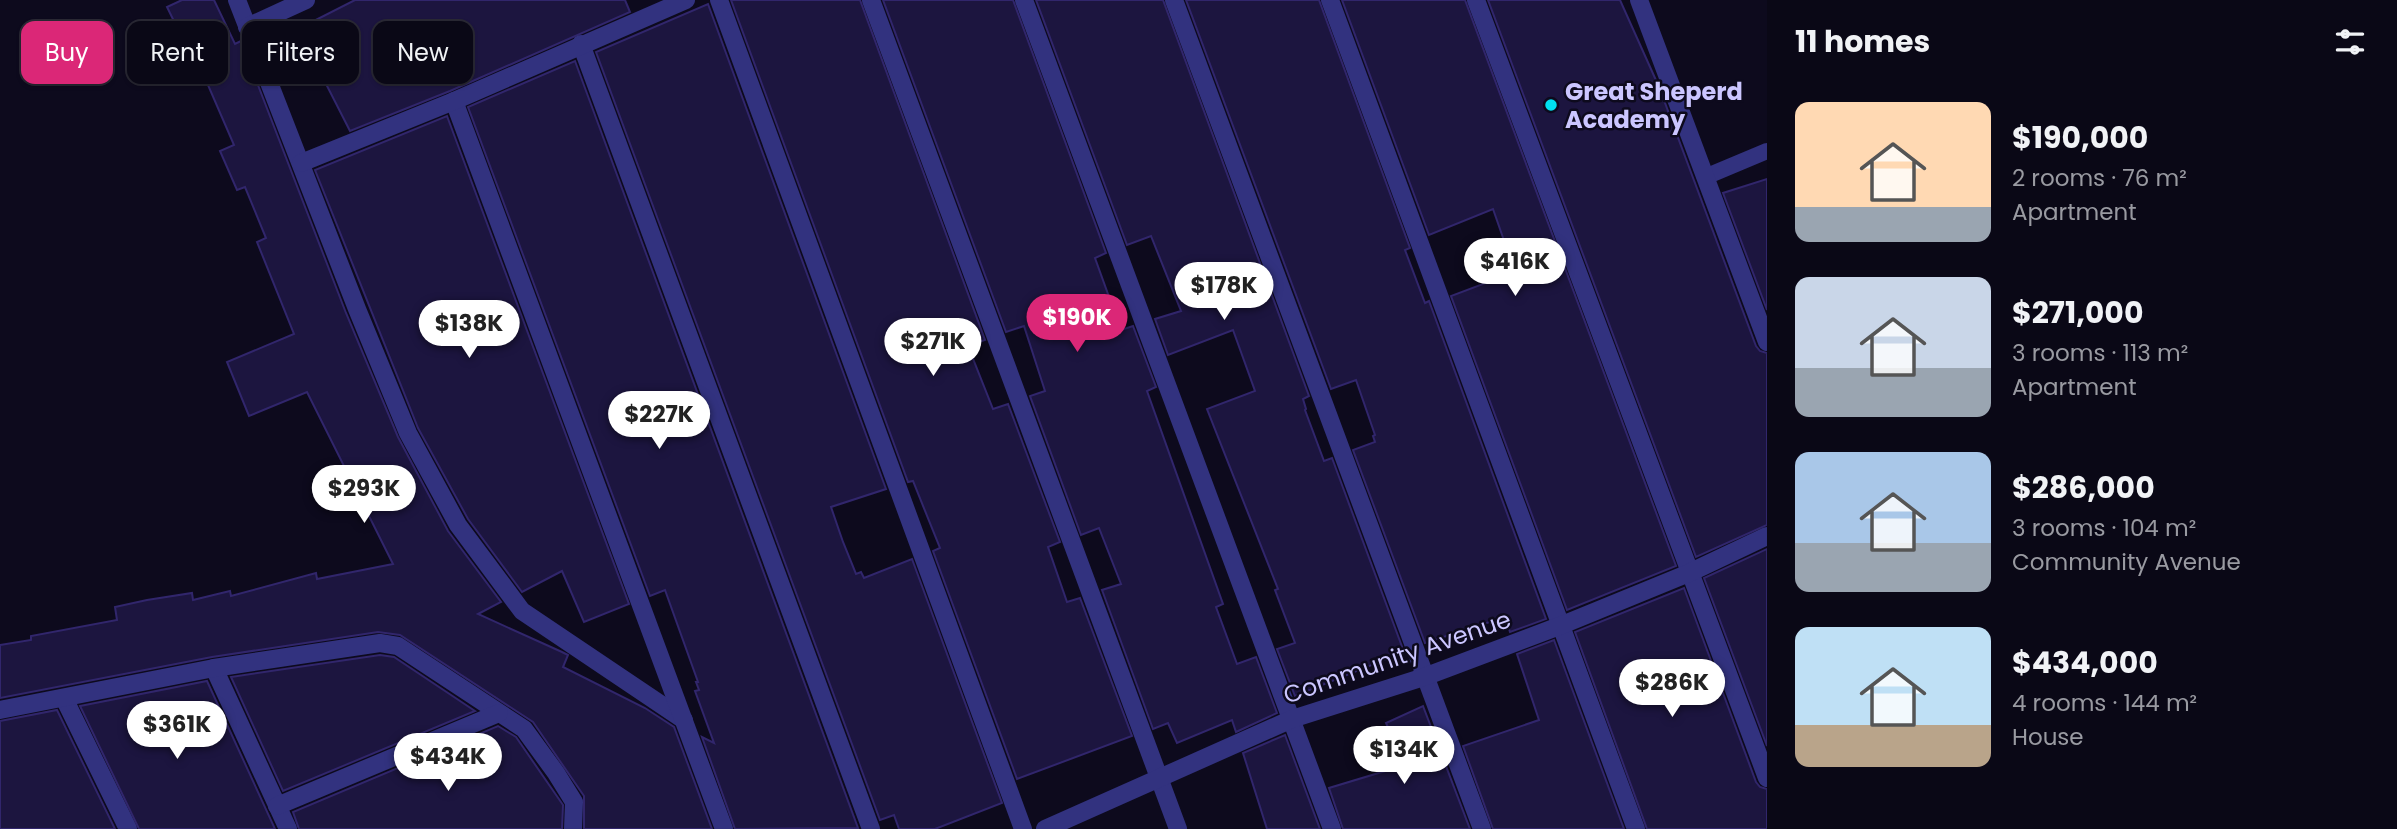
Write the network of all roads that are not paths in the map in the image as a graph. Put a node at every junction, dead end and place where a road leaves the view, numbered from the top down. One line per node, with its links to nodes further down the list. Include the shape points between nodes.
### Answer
1 (237, 0): 11 (street)
2 (306, 0): 12 (street)
3 (687, 0): 13 (street)
4 (719, 0): 38 (street)
5 (871, 0): 30 (street)
6 (1024, 0): 28 (street)
7 (1174, 0): 24 (street)
8 (1330, 0): 22 (street)
9 (1476, 0): 21 (street)
10 (1639, 0): 18 (street)
11 (245, 21)
12 (260, 21)
13 (581, 44): 15 (street); 37 (street)
14 (270, 84): 17 (street)
15 (454, 101): 17 (street); 29 (street)
16 (1767, 151): 18 (lane)
17 (301, 163): 29 (street, via 408,433 458,525 522,611)
18 (1705, 177): 19 (street)
19 (1767, 342)
20 (1767, 536): 21 (street, Community Avenue)
21 (1689, 573): 22 (street, Community Avenue); 31 (street)
22 (1562, 625): 24 (street, Community Avenue); 43 (street)
23 (214, 668): 25 (street); 27 (street, via 389,644); 32 (street)
24 (1424, 677): 28 (street, Community Avenue); 42 (street)
25 (64, 698): 26 (street); 33 (street)
26 (0, 710)
27 (499, 713): 32 (street); 35 (street, via 524,730 556,773 573,802)
28 (1292, 719): 30 (street, Community Avenue); 41 (street)
29 (684, 720): 36 (street)
30 (1158, 777): 39 (street, Community Avenue); 40 (street)
31 (1767, 778)
32 (277, 806): 34 (street)
33 (128, 829)
34 (288, 829)
35 (573, 829)
36 (723, 829)
37 (871, 829)
38 (1023, 829)
39 (1045, 829)
40 (1178, 829)
41 (1332, 829)
42 (1482, 829)
43 (1636, 829)

